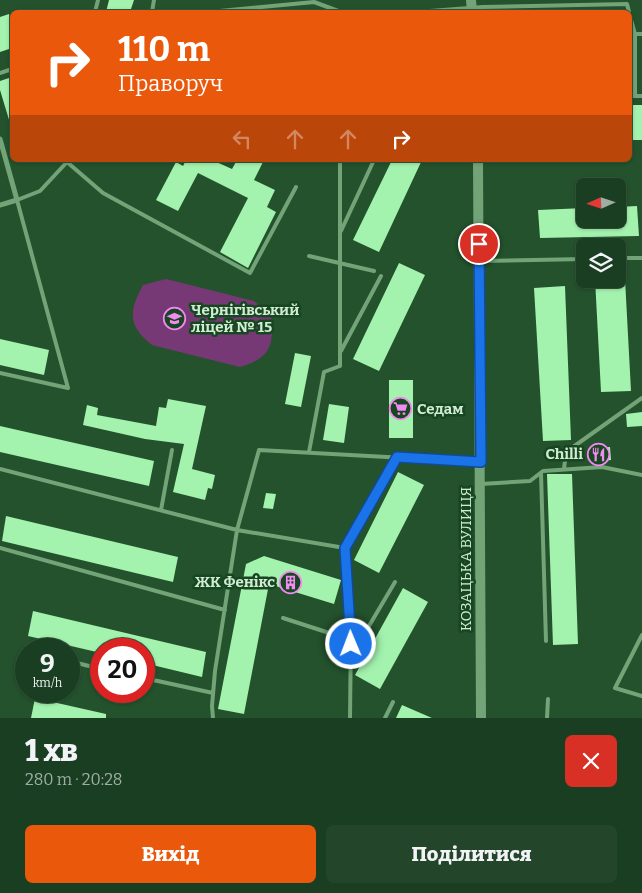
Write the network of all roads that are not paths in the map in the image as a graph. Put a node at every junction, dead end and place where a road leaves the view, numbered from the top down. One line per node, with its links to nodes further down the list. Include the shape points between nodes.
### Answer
1 (627, 2): 2 (lane)
2 (472, 7): 5 (lane)
3 (229, 10): 4 (lane, via 314,2)
4 (336, 10)
5 (438, 10)
6 (632, 22): 7 (lane)
7 (635, 34): 8 (lane); 10 (lane)
8 (642, 34)
9 (632, 96): 10 (lane)
10 (636, 96): 11 (lane)
11 (642, 96)
12 (0, 139): 19 (street)
13 (67, 162): 19 (lane, via 40,191)
14 (69, 162): 18 (lane, via 103,193 250,274)
15 (340, 162): 21 (lane)
16 (373, 162): 21 (lane)
17 (478, 162): 26 (main road, КОЗАЦЬКА ВУЛИЦЯ)
18 (296, 187)
19 (17, 200): 20 (street); 31 (lane, via 68,388)
20 (0, 205)
21 (340, 233): 27 (lane)
22 (309, 256): 27 (lane)
23 (626, 258): 24 (lane)
24 (642, 258)
25 (576, 259): 26 (lane)
26 (479, 261): 36 (main road, КОЗАЦЬКА ВУЛИЦЯ)
27 (340, 263): 28 (lane); 30 (lane)
28 (374, 271)
29 (381, 276): 30 (lane)
30 (340, 353): 34 (lane, via 340,366 324,372)
31 (0, 373)
32 (642, 398): 38 (lane, via 566,452)
33 (172, 450): 42 (lane)
34 (309, 452): 35 (lane); 43 (lane, via 259,450)
35 (397, 457): 36 (lane); 45 (lane)
36 (481, 462): 41 (main road, КОЗАЦЬКА ВУЛИЦЯ)
37 (0, 469): 42 (lane)
38 (564, 469): 39 (lane); 40 (lane, via 602,467)
39 (541, 473): 41 (lane, via 530,481); 51 (lane)
40 (642, 475)
41 (480, 484): 61 (main road, КОЗАЦЬКА ВУЛИЦЯ)
42 (161, 510): 43 (lane)
43 (237, 530): 45 (lane); 47 (lane)
44 (0, 548): 47 (lane)
45 (345, 548): 50 (lane)
46 (395, 582): 52 (lane)
47 (224, 610): 54 (lane)
48 (283, 618): 50 (lane)
49 (642, 635): 55 (lane, via 615,688)
50 (352, 640): 52 (lane)
51 (546, 641)
52 (352, 655): 59 (lane)
53 (155, 680): 54 (lane)
54 (213, 693): 58 (lane)
55 (642, 696)
56 (548, 699): 62 (lane)
57 (393, 702): 60 (lane)
58 (214, 718)
59 (350, 718)
60 (385, 718)
61 (481, 718)
62 (547, 718)

